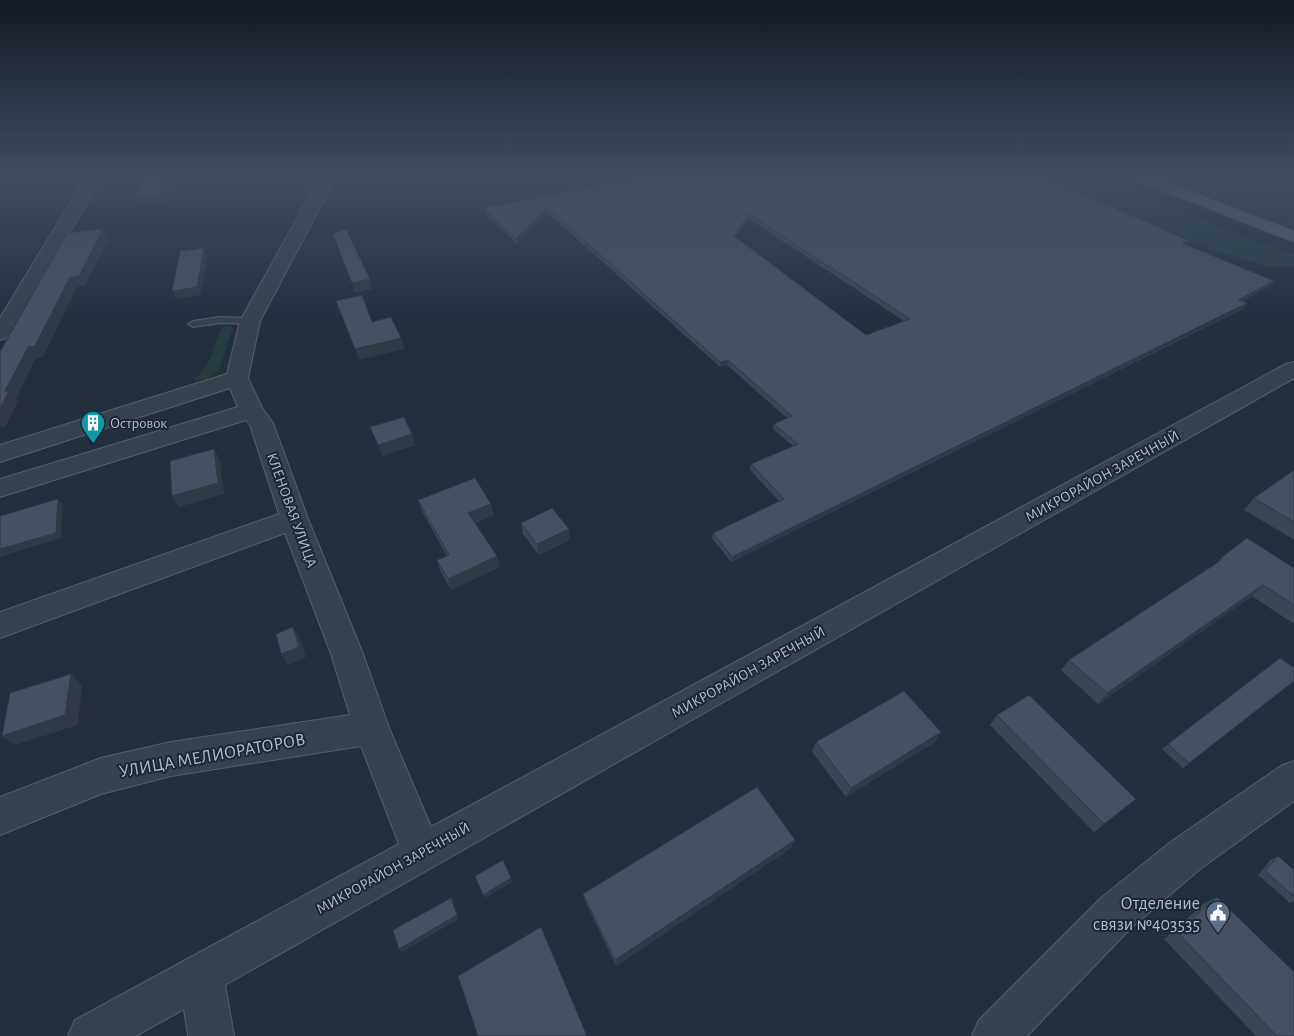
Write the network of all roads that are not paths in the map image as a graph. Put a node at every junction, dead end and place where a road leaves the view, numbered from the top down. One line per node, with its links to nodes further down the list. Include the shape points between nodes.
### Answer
1 (65, 225): 7 (street)
2 (302, 225): 5 (street)
3 (1264, 225): 4 (main road)
4 (1294, 237)
5 (250, 321): 6 (lane, via 220,320); 9 (street)
6 (193, 324)
7 (0, 334)
8 (1294, 369): 18 (street, МИКРОРАЙОН ЗАРЕЧНЫЙ)
9 (237, 378): 10 (street, КЛЕНОВАЯ УЛИЦА); 11 (street)
10 (251, 411): 12 (street); 13 (street, КЛЕНОВАЯ УЛИЦА, via 261,423)
11 (0, 454)
12 (0, 488)
13 (294, 519): 14 (street); 15 (street, КЛЕНОВАЯ УЛИЦА)
14 (0, 625)
15 (372, 728): 17 (street, УЛИЦА МЕЛИОРАТОРОВ, via 171,759 101,776); 18 (street, КЛЕНОВАЯ УЛИЦА)
16 (1294, 779): 22 (street, via 1186,855 1116,913)
17 (0, 816)
18 (422, 853): 19 (street, МИКРОРАЙОН ЗАРЕЧНЫЙ)
19 (201, 975): 20 (street, МИКРОРАЙОН ЗАРЕЧНЫЙ); 21 (street)
20 (91, 1036)
21 (210, 1036)
22 (995, 1036)

